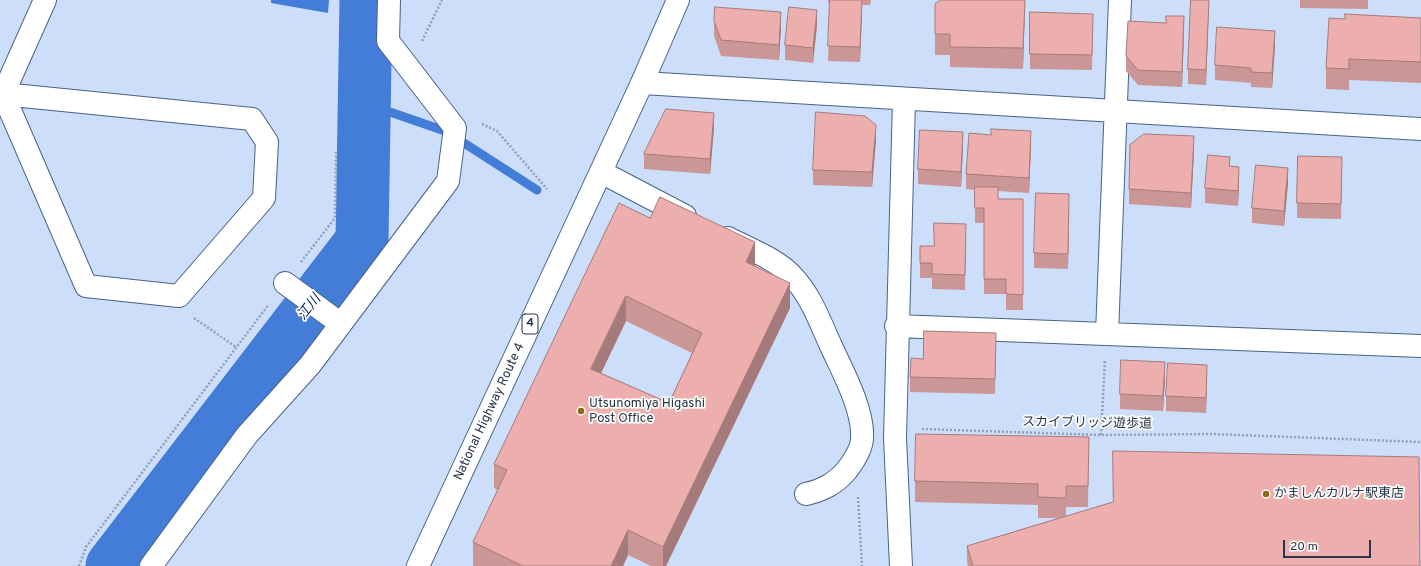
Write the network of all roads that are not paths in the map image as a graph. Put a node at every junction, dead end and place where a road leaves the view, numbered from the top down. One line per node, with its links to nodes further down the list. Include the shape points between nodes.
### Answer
1 (45, 0): 6 (main road)
2 (389, 0): 12 (main road, via 388,41 455,128 448,181)
3 (678, 0): 5 (main road, 4)
4 (1120, 0): 8 (main road)
5 (642, 83): 7 (main road); 10 (main road, National Highway Route 4 / 4)
6 (2, 97): 6 (main road, via 86,286 179,296 264,198 267,142 252,119)
7 (904, 100): 8 (main road); 13 (main road)
8 (1116, 112): 9 (main road); 14 (main road)
9 (1421, 129)
10 (601, 172): 16 (main road, via 776,263 792,275 805,290 849,386 858,412 862,438 853,462 839,480 822,490); 18 (main road, National Highway Route 4 / 4)
11 (290, 287): 12 (main road)
12 (336, 321): 17 (main road, via 310,365 247,435)
13 (896, 326): 14 (main road); 19 (main road, via 895,438)
14 (1107, 334): 15 (main road)
15 (1421, 346)
16 (806, 494)
17 (151, 566)
18 (418, 566)
19 (901, 566)

